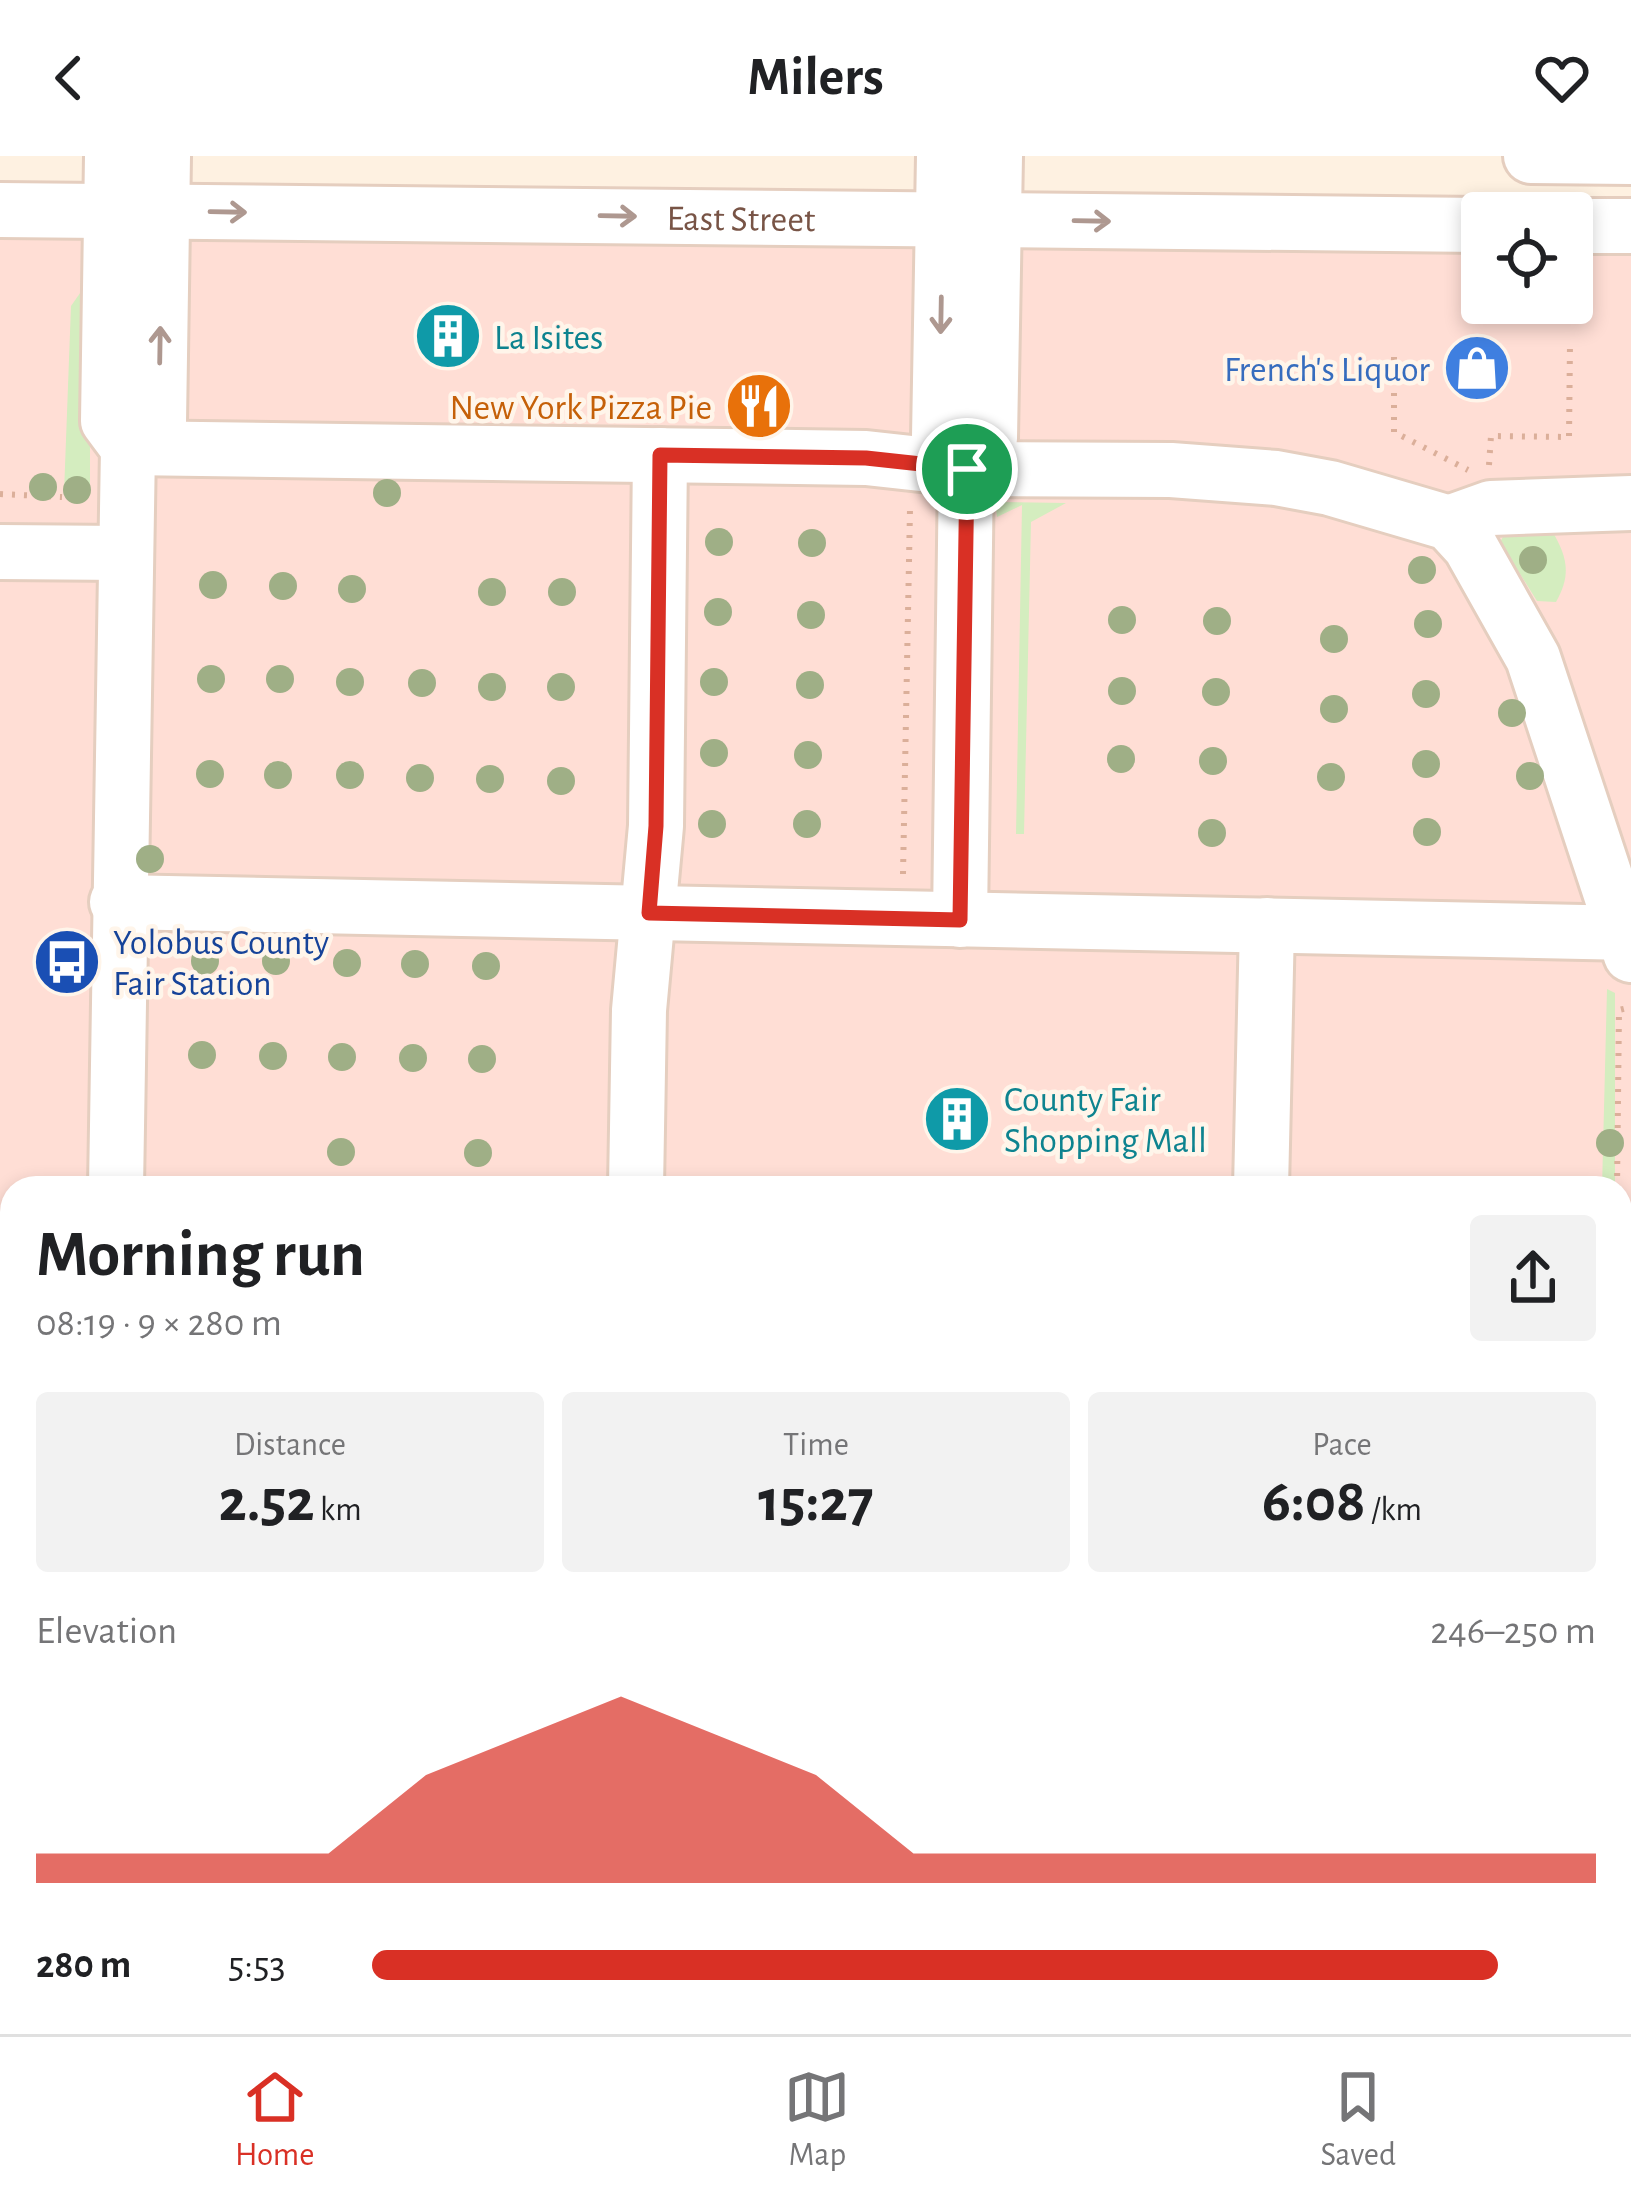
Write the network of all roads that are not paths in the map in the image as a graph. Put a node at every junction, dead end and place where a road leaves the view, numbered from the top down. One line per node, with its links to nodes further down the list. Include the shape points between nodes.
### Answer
1 (112, 156): 8 (street)
2 (163, 156): 8 (street)
3 (944, 156): 9 (street)
4 (995, 156): 9 (street)
5 (1531, 156): 6 (street)
6 (1631, 157)
7 (0, 210): 8 (street, East Street)
8 (137, 211): 9 (street, East Street, one-way to 9); 13 (street, via 108,421)
9 (968, 220): 10 (street, East Street, one-way to 10); 15 (street, via 939,437)
10 (1461, 225)
11 (1593, 226): 12 (street)
12 (1631, 226)
13 (128, 448): 14 (street); 19 (street)
14 (660, 455): 15 (street); 21 (street)
15 (967, 469): 17 (street, via 1276,478); 22 (street)
16 (1631, 503): 17 (street, via 1491,508)
17 (1449, 523): 24 (street, via 1534,658)
18 (0, 552): 19 (street)
19 (124, 553): 20 (street)
20 (117, 902): 21 (street); 25 (street)
21 (649, 913): 22 (street); 26 (street)
22 (960, 920): 23 (street)
23 (1267, 926): 24 (street); 27 (street)
24 (1628, 940)
25 (116, 1176)
26 (636, 1176)
27 (1261, 1176)

